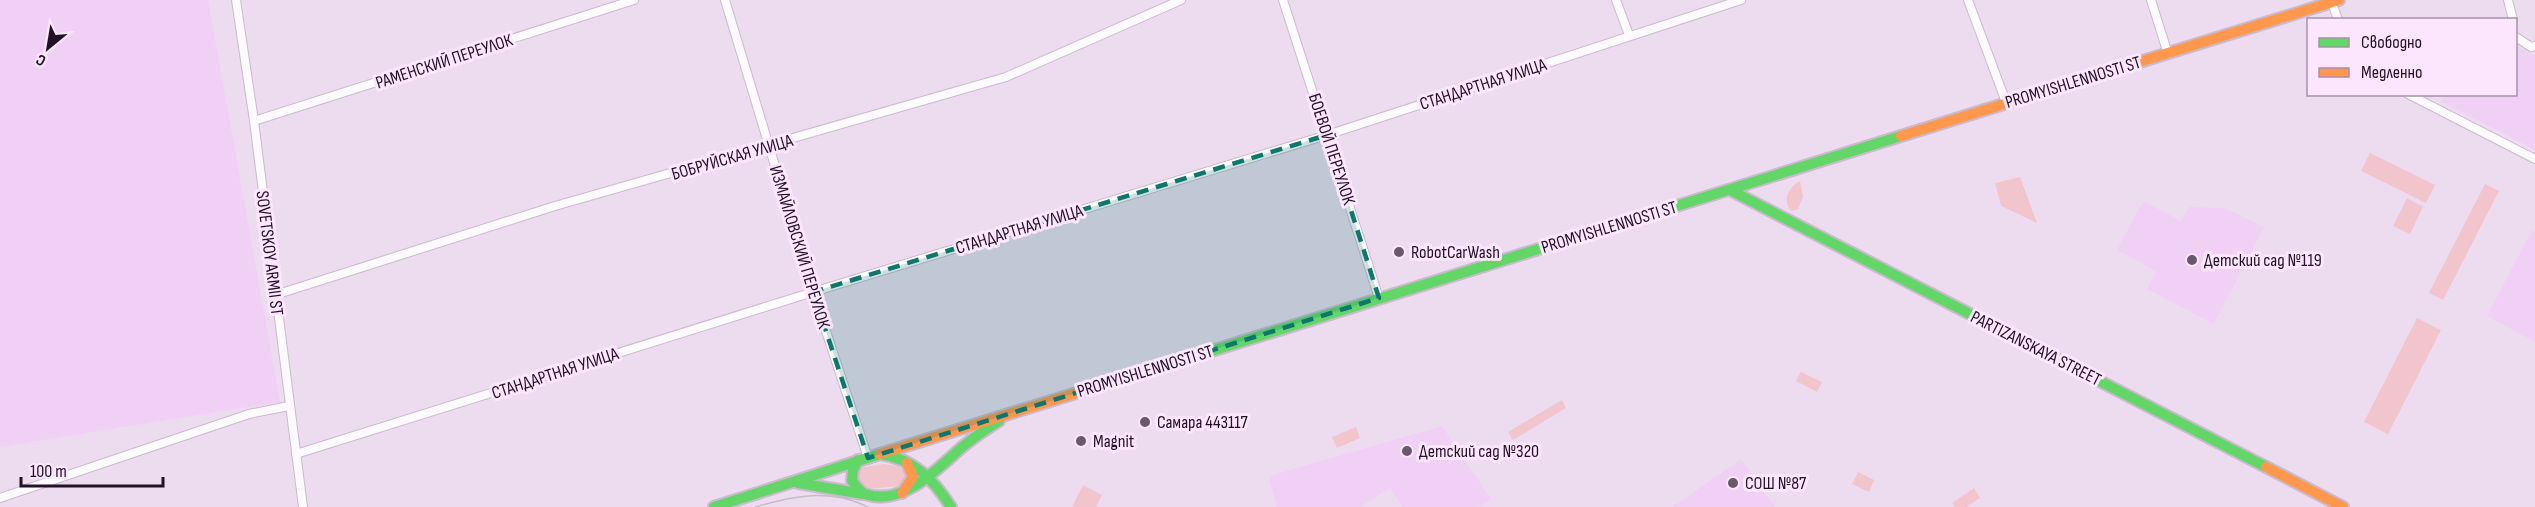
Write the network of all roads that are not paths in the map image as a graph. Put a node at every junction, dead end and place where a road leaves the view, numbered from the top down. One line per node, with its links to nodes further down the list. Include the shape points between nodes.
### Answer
1 (236, 0): 20 (street, SOVETSKOY ARMII ST)
2 (634, 0): 20 (street, РАМЕНСКИЙ ПЕРЕУЛОК)
3 (724, 0): 22 (street, ИЗМАЙЛОВСКИЙ ПЕРЕУЛОК)
4 (1181, 0): 22 (street, БОБРУЙСКАЯ УЛИЦА, via 1006,77)
5 (1283, 0): 21 (street, БОЕВОЙ ПЕРЕУЛОК)
6 (1616, 0): 14 (street)
7 (1741, 0): 14 (street, СТАНДАРТНАЯ УЛИЦА)
8 (1968, 0): 19 (street)
9 (2151, 0): 17 (street)
10 (2508, 0): 13 (street)
11 (2334, 1): 12 (street); 17 (main road, PROMYISHLENNOSTI ST)
12 (2338, 18)
13 (2512, 18)
14 (1629, 35): 21 (street, СТАНДАРТНАЯ УЛИЦА)
15 (2517, 38): 16 (street)
16 (2535, 46)
17 (2168, 54): 19 (main road, PROMYISHLENNOSTI ST)
18 (2412, 96): 23 (street)
19 (2006, 102): 24 (main road, PROMYISHLENNOSTI ST)
20 (254, 121): 26 (street, SOVETSKOY ARMII ST)
21 (1327, 135): 25 (street, СТАНДАРТНАЯ УЛИЦА); 27 (street, БОЕВОЙ ПЕРЕУЛОК)
22 (769, 146): 25 (street, ИЗМАЙЛОВСКИЙ ПЕРЕУЛОК); 26 (street, БОБРУЙСКАЯ УЛИЦА, via 555,206)
23 (2535, 159)
24 (1730, 190): 27 (main road, PROMYISHLENNOSTI ST); 43 (main road, PARTIZANSKAYA STREET)
25 (813, 292): 30 (street, СТАНДАРТНАЯ УЛИЦА); 33 (street, ИЗМАЙЛОВСКИЙ ПЕРЕУЛОК)
26 (275, 295): 28 (street, SOVETSKOY ARMII ST)
27 (1379, 297): 29 (main road, PROMYISHLENNOSTI ST)
28 (289, 406): 30 (street, SOVETSKOY ARMII ST); 38 (street, via 249,414)
29 (1012, 413): 31 (main road, PROMYISHLENNOSTI ST); 34 (main road, via 963,446)
30 (296, 454): 39 (street, SOVETSKOY ARMII ST)
31 (880, 454): 32 (main road); 33 (main road)
32 (894, 456): 34 (main road, via 914,464); 36 (main road, via 909,464 912,471 912,481)
33 (863, 459): 35 (main road); 37 (main road, via 853,470 852,481)
34 (930, 479): 36 (main road); 42 (main road)
35 (795, 483): 37 (main road); 40 (main road)
36 (902, 493): 37 (main road)
37 (866, 495): 41 (main road)
38 (0, 498)
39 (303, 507)
40 (714, 507)
41 (878, 507)
42 (951, 507)
43 (2343, 507)

